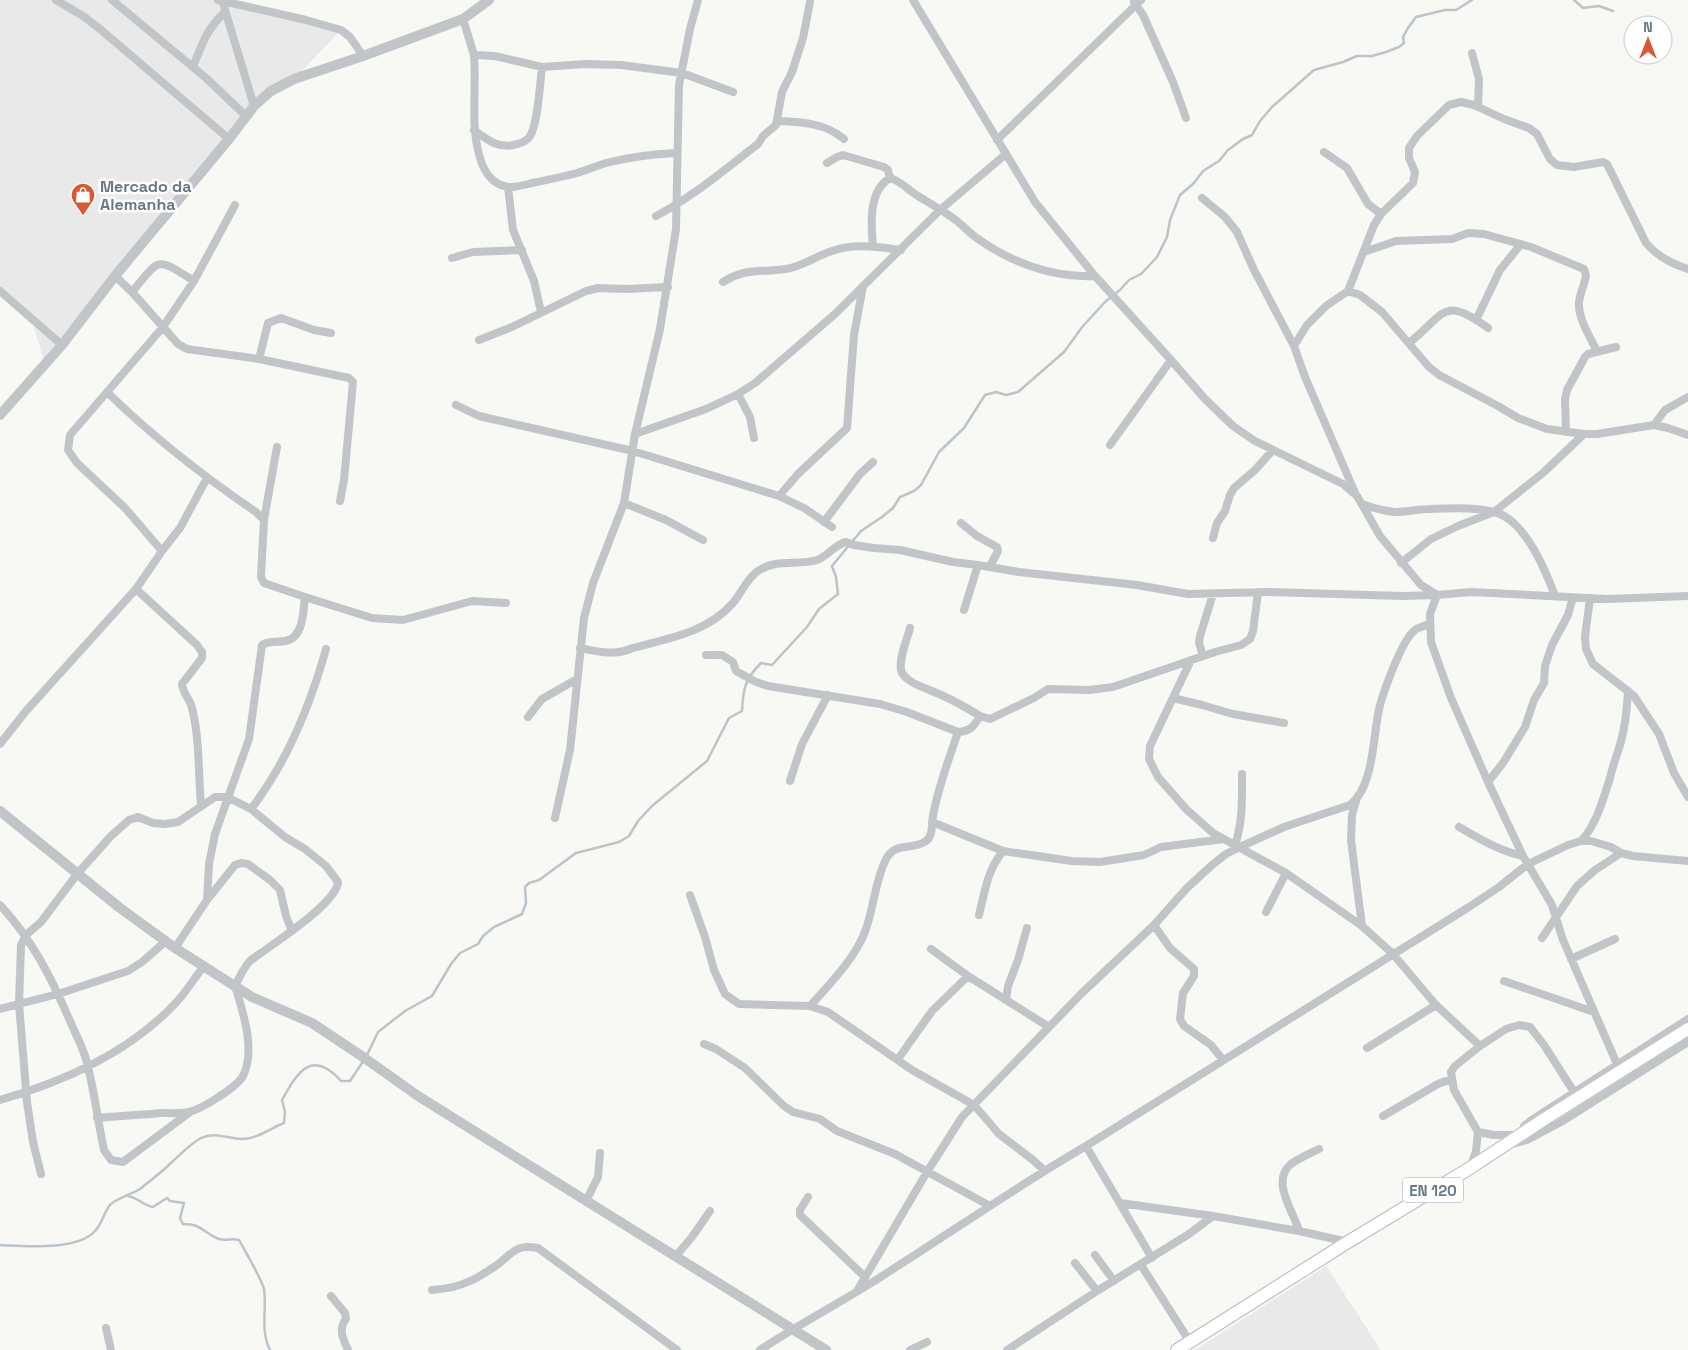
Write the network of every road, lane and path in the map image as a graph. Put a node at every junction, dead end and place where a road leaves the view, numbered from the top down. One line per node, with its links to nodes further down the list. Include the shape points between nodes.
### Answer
1 (56, 0): 24 (street, via 100,29)
2 (112, 0): 14 (street)
3 (490, 0): 10 (street)
4 (698, 0): 16 (street)
5 (913, 0): 26 (street)
6 (220, 1): 9 (street); 13 (street, via 341,30)
7 (810, 2): 22 (street, via 803,38 782,92)
8 (1137, 2): 21 (street); 26 (street)
9 (225, 12): 14 (street, via 205,36); 18 (street)
10 (464, 19): 12 (street); 13 (street)
11 (1472, 53): 19 (street, via 1479,79)
12 (474, 55): 15 (street, via 495,56); 23 (street)
13 (363, 56): 18 (street, via 294,79 271,91)
14 (193, 67): 20 (street)
15 (542, 67): 16 (street, via 621,65); 23 (street, via 534,124 524,142 503,146)
16 (682, 72): 17 (street); 28 (street)
17 (733, 92)
18 (254, 106): 20 (street)
19 (1478, 107): 37 (street, via 1461,102 1449,105 1417,136 1409,148 1415,172 1413,183); 45 (street, via 1529,128 1557,165 1607,164 1646,243 1653,252)
20 (246, 116): 24 (street)
21 (1186, 118)
22 (778, 121): 25 (street, via 824,127); 35 (street, via 758,144)
23 (474, 130): 32 (street, via 485,171 491,180)
24 (229, 139): 46 (street)
25 (844, 139)
26 (997, 140): 29 (street)
27 (1324, 152): 37 (street, via 1346,168 1368,204)
28 (677, 153): 32 (street, via 634,157 545,181); 35 (street)
29 (1006, 154): 36 (street); 47 (street, via 1035,202)
30 (827, 163): 31 (street, via 843,156 884,167)
31 (890, 178): 36 (street, via 898,180 909,191); 40 (street, via 882,182 872,210)
32 (508, 187): 41 (street, via 513,230)
33 (1202, 198): 63 (street, via 1237,232)
34 (235, 205): 48 (street)
35 (677, 205): 38 (street); 51 (street)
36 (940, 210): 42 (street); 47 (street, via 974,236 1030,267 1053,274)
37 (1381, 214): 43 (street)
38 (656, 216)
39 (1521, 244): 43 (street, via 1488,234 1468,233 1452,239 1396,241); 56 (street, via 1497,276); 65 (street, via 1586,271 1580,313)
40 (873, 246): 42 (street); 49 (street, via 845,247 804,264 786,269 746,271)
41 (522, 250): 44 (street, via 473,252); 55 (street)
42 (901, 250): 50 (street)
43 (1364, 252): 53 (street)
44 (452, 258)
45 (1688, 269)
46 (115, 276): 54 (street); 62 (street)
47 (1095, 276): 67 (street)
48 (194, 281): 54 (street, via 160,263); 57 (street)
49 (723, 282)
50 (863, 286): 69 (street, via 828,320); 85 (street, via 854,335 847,428)
51 (668, 287): 55 (street, via 598,288); 75 (street)
52 (0, 291): 62 (street)
53 (1348, 291): 61 (street, via 1360,295 1382,312); 63 (street, via 1326,306)
54 (132, 292): 57 (street)
55 (541, 312): 60 (street)
56 (1476, 320): 58 (street); 61 (street, via 1461,312 1442,312)
57 (163, 327): 66 (street, via 187,349); 68 (street)
58 (1488, 328)
59 (331, 333): 66 (street, via 280,318 268,323)
60 (479, 340)
61 (1408, 343): 74 (street, via 1439,375 1518,418)
62 (62, 345): 72 (street)
63 (1294, 346): 86 (street)
64 (1616, 347): 65 (street)
65 (1597, 351): 74 (street, via 1585,357 1567,390)
66 (259, 359): 87 (street, via 349,378 353,382)
67 (1171, 360): 79 (street); 81 (street, via 1233,426)
68 (107, 392): 84 (street, via 138,422); 97 (street, via 70,435 68,450)
69 (738, 394): 75 (street); 78 (street, via 750,417)
70 (1688, 397): 73 (street, via 1665,410)
71 (456, 405): 82 (street, via 479,416)
72 (0, 415)
73 (1654, 425): 76 (street); 77 (street)
74 (1566, 432): 76 (street)
75 (635, 434): 82 (street)
76 (1584, 434): 90 (street, via 1544,472)
77 (1688, 436)
78 (754, 438)
79 (1110, 445)
80 (277, 447): 91 (street)
81 (1273, 450): 86 (street, via 1343,484); 95 (street, via 1234,488)
82 (633, 451): 85 (street); 88 (street)
83 (873, 462): 92 (street)
84 (207, 478): 91 (street); 97 (street, via 180,528)
85 (779, 496): 92 (street)
86 (1357, 496): 89 (street)
87 (340, 501)
88 (624, 502): 96 (street); 115 (street, via 593,584)
89 (1362, 504): 90 (street, via 1396,512 1448,508); 98 (street, via 1380,536)
90 (1494, 512): 98 (street, via 1431,539); 105 (street, via 1509,518 1525,537)
91 (264, 520): 107 (street, via 261,577 264,583)
92 (824, 522): 94 (street)
93 (961, 523): 100 (street, via 998,547)
94 (832, 527)
95 (1213, 538)
96 (704, 540)
97 (162, 551): 101 (street)
98 (1401, 563): 104 (street, via 1421,585)
99 (978, 565): 100 (street); 111 (street); 115 (street, via 850,543 835,547 820,559 775,563 757,572 732,604 712,622 697,630 624,652 607,653)
100 (990, 566): 103 (street, via 1188,594)
101 (136, 589): 127 (street); 134 (street, via 202,652 202,658 182,684 192,708)
102 (1258, 592): 103 (street); 104 (street); 117 (street, via 1250,639 1241,645)
103 (1213, 594): 117 (street, via 1200,636)
104 (1437, 595): 105 (street, via 1471,592); 112 (street)
105 (1554, 596): 108 (street)
106 (1688, 596): 109 (street)
107 (305, 597): 110 (street, via 372,618 403,620 472,601); 131 (street, via 302,624 295,636 286,641 262,644 249,739)
108 (1573, 597): 109 (street); 130 (street, via 1568,615 1552,645 1545,666 1544,683 1525,727)
109 (1590, 598): 120 (street, via 1586,649 1593,664)
110 (506, 603)
111 (964, 610)
112 (1429, 624): 130 (street, via 1431,642 1451,698); 133 (street, via 1414,630 1390,677 1378,711 1369,769)
113 (910, 628): 123 (street, via 902,659 901,670 905,677)
114 (326, 648): 135 (street, via 313,694 286,756)
115 (580, 648): 119 (street)
116 (706, 655): 121 (street, via 722,655 733,662 740,674 768,686)
117 (1202, 656): 118 (street)
118 (1191, 660): 122 (street); 123 (street, via 1114,686 1089,690 1048,689 990,719)
119 (577, 679): 124 (street, via 542,699); 137 (street, via 570,750)
120 (1628, 691): 132 (street, via 1653,723); 141 (street, via 1620,747 1604,798 1593,824)
121 (828, 695): 126 (street, via 898,709); 129 (street, via 802,744)
122 (1173, 698): 125 (street); 140 (street, via 1150,746 1149,759 1158,777 1186,809)
123 (980, 716): 126 (street, via 967,731)
124 (528, 717)
125 (1284, 723)
126 (958, 732): 138 (street)
127 (0, 744)
128 (1242, 774): 142 (street)
129 (790, 781)
130 (1488, 782): 145 (street)
131 (227, 797): 134 (street, via 215,797); 135 (street); 151 (street, via 209,864)
132 (1688, 797)
133 (1356, 800): 142 (street, via 1350,805); 157 (street, via 1351,840)
134 (201, 805): 148 (street, via 178,822 153,824 138,817 129,820)
135 (251, 809): 159 (street, via 326,866 338,882 321,908)
136 (0, 811): 148 (street)
137 (555, 818)
138 (932, 822): 143 (street); 176 (street, via 931,834 926,841 895,848 887,858 860,945)
139 (1459, 827): 145 (street, via 1488,844)
140 (1224, 839): 142 (street); 143 (street, via 1161,847 1144,855 1100,862)
141 (1581, 841): 144 (street, via 1610,847); 147 (street)
142 (1237, 846): 149 (street); 156 (street, via 1212,865)
143 (1003, 851): 154 (street, via 989,872)
144 (1621, 853): 146 (street); 155 (street, via 1577,886)
145 (1523, 856): 147 (street)
146 (1688, 862)
147 (1528, 864): 155 (street); 166 (street, via 1499,887)
148 (78, 873): 160 (street, via 41,922); 163 (street)
149 (1286, 873): 153 (street); 157 (street)
150 (690, 895): 176 (street, via 725,994 739,1004)
151 (207, 900): 159 (street, via 236,866 248,864 280,890); 164 (street)
152 (0, 905): 160 (street)
153 (1266, 912)
154 (980, 915)
155 (1556, 917): 161 (street); 167 (street)
156 (1154, 925): 180 (street); 187 (street, via 1170,948 1194,969 1194,976 1183,993 1180,1019 1184,1026 1211,1045)
157 (1362, 926): 166 (street)
158 (1026, 928): 173 (street)
159 (292, 931): 171 (street, via 249,961)
160 (26, 935): 172 (street); 174 (street, via 21,945)
161 (1542, 938)
162 (1615, 939): 167 (street)
163 (166, 942): 164 (street); 172 (street, via 128,971)
164 (176, 948): 168 (street)
165 (931, 949): 169 (street)
166 (1393, 954): 175 (street); 187 (street)
167 (1571, 959): 178 (street)
168 (204, 966): 171 (street); 189 (street, via 163,1015)
169 (968, 976): 173 (street); 186 (street, via 932,1011)
170 (1504, 981): 178 (street)
171 (235, 986): 195 (street, via 248,1047 243,1077 236,1086); 209 (street, via 252,997 312,1023 418,1096)
172 (58, 994): 174 (street); 189 (street)
173 (1006, 1000): 180 (street)
174 (19, 1004): 177 (street); 191 (street)
175 (1436, 1005): 184 (street); 185 (street)
176 (810, 1006): 186 (street, via 828,1012)
177 (0, 1009)
178 (1594, 1012): 188 (street)
179 (1688, 1019): 188 (street)
180 (1049, 1027): 194 (street)
181 (1688, 1029): 201 (main road, EN 120)
182 (1688, 1042): 201 (street, via 1561,1122 1526,1140)
183 (704, 1044): 206 (street, via 745,1068 793,1112 820,1119 837,1131 895,1154)
184 (1480, 1046): 190 (street, via 1455,1066); 192 (street, via 1506,1029 1519,1025 1530,1027)
185 (1366, 1048)
186 (898, 1059): 194 (street)
187 (1223, 1060): 200 (street)
188 (1617, 1064): 192 (street)
189 (88, 1067): 191 (street); 197 (street)
190 (1451, 1078): 196 (street); 198 (street, via 1454,1090)
191 (27, 1092): 193 (street); 207 (street, via 30,1126)
192 (1574, 1092): 199 (street)
193 (0, 1100)
194 (974, 1105): 205 (street, via 999,1134); 206 (street, via 962,1117)
195 (190, 1112): 197 (street); 197 (street, via 123,1162 111,1160 104,1150)
196 (1383, 1116)
197 (97, 1118)
198 (1478, 1132): 199 (street); 204 (street)
199 (1514, 1135): 201 (street)
200 (1086, 1146): 205 (street); 210 (street)
201 (1505, 1146): 204 (main road, EN 120)
202 (1319, 1149): 214 (street, via 1290,1165 1282,1180)
203 (600, 1153): 209 (street, via 598,1177)
204 (1470, 1168): 215 (main road, EN 120)
205 (1044, 1170): 211 (street)
206 (927, 1172): 211 (street); 221 (street)
207 (41, 1174)
208 (808, 1198): 221 (street, via 800,1215)
209 (586, 1201): 217 (street)
210 (1120, 1203): 213 (street); 218 (street)
211 (990, 1206): 225 (street)
212 (710, 1211): 217 (street)
213 (1213, 1216): 214 (street); 218 (street)
214 (1299, 1231): 215 (street)
215 (1348, 1242): 230 (main road, EN 120)
216 (1095, 1255): 222 (street)
217 (676, 1257): 228 (street)
218 (1152, 1258): 220 (street)
219 (1075, 1263): 224 (street)
220 (1141, 1264): 222 (street); 230 (street)
221 (865, 1277): 225 (street)
222 (1114, 1280): 224 (street)
223 (432, 1290): 233 (street, via 449,1289 469,1282 495,1267 513,1250 527,1246 538,1248)
224 (1097, 1291): 237 (street)
225 (856, 1292): 228 (street)
226 (331, 1296): 232 (street, via 345,1313 341,1329)
227 (106, 1328): 231 (street)
228 (792, 1329): 234 (street); 235 (street)
229 (927, 1342): 236 (street)
230 (1190, 1342): 238 (main road, EN 120)
231 (111, 1350)
232 (348, 1350)
233 (677, 1350)
234 (760, 1350)
235 (826, 1350)
236 (910, 1350)
237 (1007, 1350)
238 (1177, 1350)

